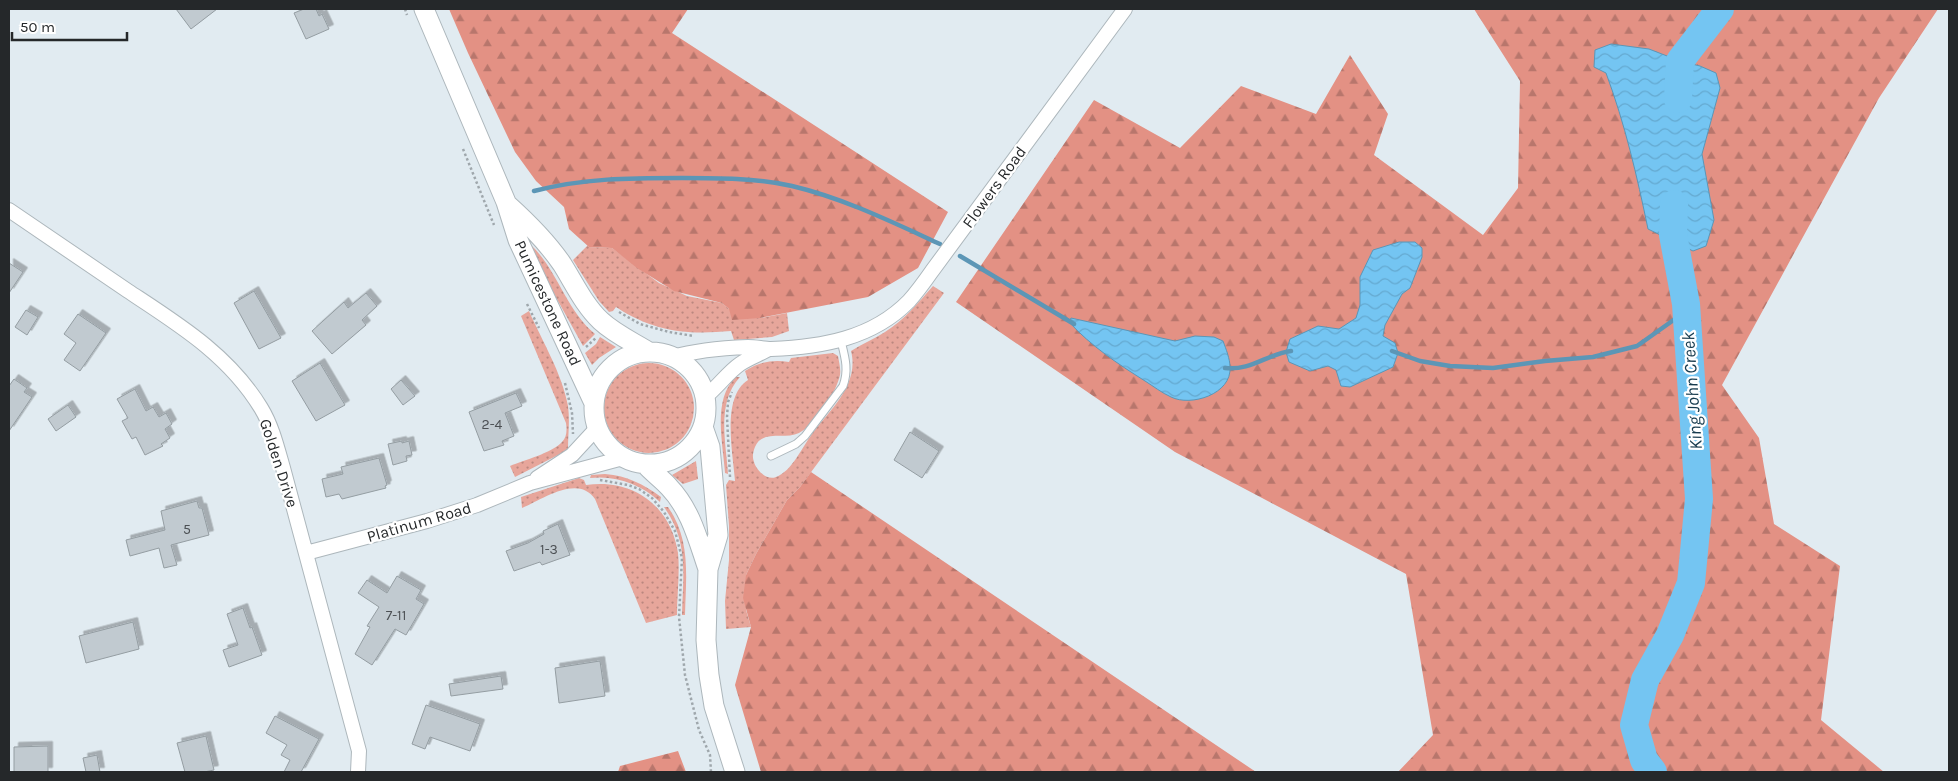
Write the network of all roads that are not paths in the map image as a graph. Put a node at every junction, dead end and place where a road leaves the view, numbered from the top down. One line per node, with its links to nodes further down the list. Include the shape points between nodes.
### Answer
1 (424, 9): 3 (main road, Pumicestone Road)
2 (1125, 9): 5 (street, Flowers Road, via 909,301 874,328)
3 (506, 202): 7 (main road, Pumicestone Road, via 540,235 590,310 606,325); 10 (main road, Pumicestone Road, via 518,240)
4 (9, 210): 17 (street, Golden Drive, via 187,330 234,372 261,408 274,436)
5 (841, 341): 6 (street, Flowers Road); 13 (lane, via 847,365 843,386 805,436)
6 (769, 349): 8 (street, Flowers Road, via 696,350); 9 (street, Flowers Road, via 737,367)
7 (648, 352): 8 (main road); 10 (main road, via 618,362 606,373)
8 (672, 357): 9 (main road, via 688,366 699,380)
9 (705, 397): 11 (main road)
10 (594, 403): 12 (main road)
11 (703, 427): 15 (main road, via 694,443 681,455 664,463); 18 (main road, via 710,447 718,535)
12 (597, 428): 14 (main road, via 603,440); 16 (street, Platinum Road, via 572,455)
13 (771, 456)
14 (623, 458): 15 (main road); 16 (street, Platinum Road)
15 (646, 465): 18 (main road, via 669,487 692,522)
16 (530, 483): 17 (street, Platinum Road, via 427,521)
17 (306, 553): 19 (street, Golden Drive, via 358,751)
18 (708, 569): 20 (main road, via 706,640 709,674 714,706)
19 (358, 772)
20 (735, 772)

